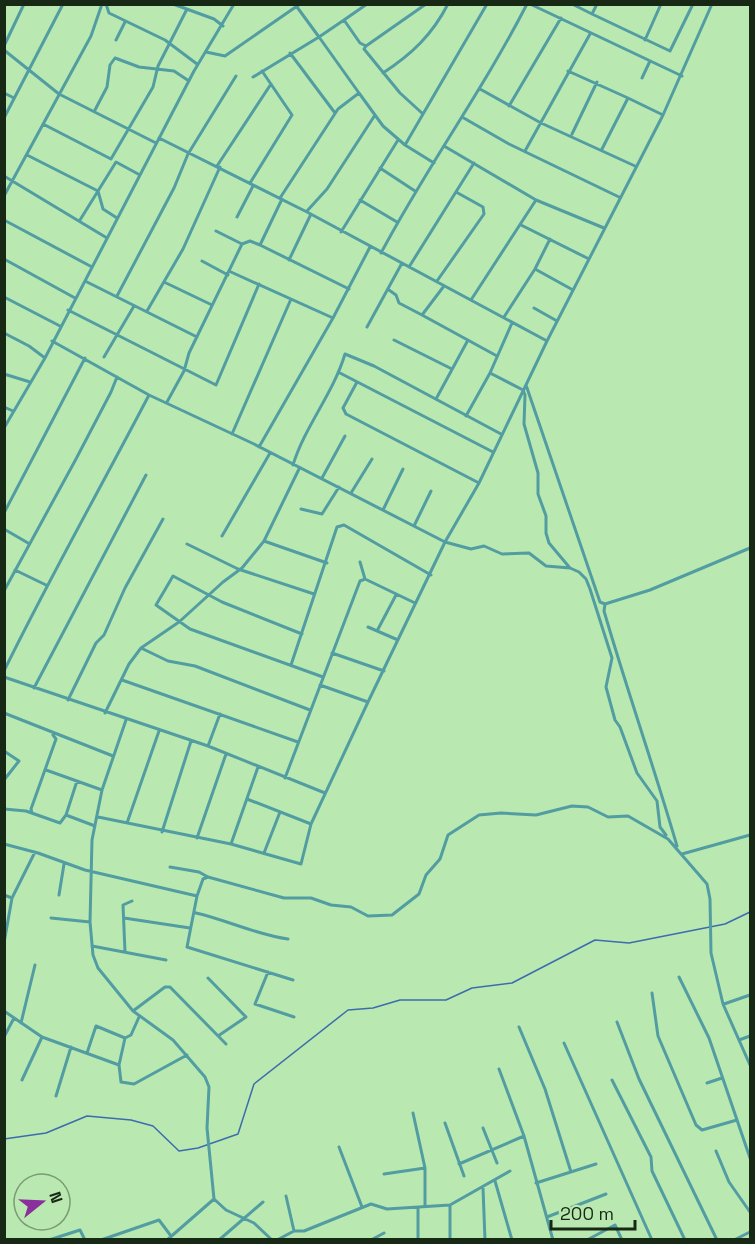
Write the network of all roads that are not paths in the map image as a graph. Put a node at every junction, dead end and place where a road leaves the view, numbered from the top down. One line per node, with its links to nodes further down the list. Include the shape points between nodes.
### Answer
1 (24, 4): 31 (street)
2 (63, 4): 36 (street)
3 (104, 4): 18 (street); 20 (street)
4 (173, 4): 17 (street)
5 (367, 4): 22 (street)
6 (426, 4): 30 (street)
7 (448, 4): 40 (street, via 420,46)
8 (488, 4): 57 (street)
9 (529, 4): 21 (street); 48 (street)
10 (572, 4): 19 (street)
11 (597, 4): 19 (street)
12 (661, 4): 28 (street)
13 (693, 4): 28 (street, via 670,51)
14 (712, 4): 42 (street)
15 (234, 6): 24 (street)
16 (298, 6): 26 (street); 32 (street, via 225,57)
17 (187, 9): 24 (street); 29 (street)
18 (107, 11): 20 (street); 23 (street)
19 (592, 14): 28 (street)
20 (98, 16): 51 (street)
21 (561, 18): 25 (street); 54 (street)
22 (344, 20): 26 (street); 30 (street)
23 (125, 22): 27 (street); 29 (street)
24 (223, 26): 32 (street)
25 (590, 34): 34 (street); 39 (street)
26 (319, 37): 33 (street); 50 (street)
27 (116, 40)
28 (645, 40)
29 (170, 45): 35 (street); 37 (street)
30 (366, 46): 40 (street, via 364,49)
31 (4, 48): 36 (street)
32 (206, 52): 35 (street)
33 (290, 53): 38 (street); 56 (street)
34 (650, 61): 42 (street); 44 (street)
35 (198, 64): 45 (street)
36 (28, 70): 51 (street); 52 (street)
37 (157, 70): 45 (street, via 174,71); 55 (street, via 113,59 107,87); 64 (street, via 153,87)
38 (262, 71): 43 (street); 47 (street)
39 (568, 71): 46 (street); 62 (street)
40 (383, 73): 57 (street)
41 (236, 76): 73 (street)
42 (682, 76): 59 (street)
43 (254, 77)
44 (642, 78)
45 (189, 81): 66 (street)
46 (597, 82): 53 (street); 65 (street)
47 (272, 84): 79 (street); 85 (street, via 292,117)
48 (480, 89): 54 (street); 60 (street)
49 (4, 93): 52 (street)
50 (359, 93): 56 (street); 58 (street)
51 (59, 94): 55 (street); 63 (street)
52 (14, 98): 61 (street)
53 (628, 98): 59 (street); 71 (street)
54 (509, 106): 62 (street)
55 (94, 110): 64 (street)
56 (335, 112): 91 (street)
57 (423, 114): 69 (street)
58 (375, 115): 67 (street); 94 (street, via 327,189)
59 (663, 115): 80 (street)
60 (462, 117): 70 (street); 72 (street)
61 (4, 118)
62 (541, 123): 65 (street); 72 (street)
63 (43, 124): 74 (street); 75 (street)
64 (128, 127): 68 (street); 75 (street)
65 (571, 135): 71 (street)
66 (159, 138): 68 (street); 73 (street)
67 (398, 140): 69 (street); 81 (street)
68 (156, 143): 82 (street)
69 (405, 145): 77 (street)
70 (444, 146): 77 (street); 78 (street)
71 (602, 149): 80 (street)
72 (525, 151): 90 (street)
73 (188, 154): 79 (street); 128 (street)
74 (27, 155): 84 (street); 86 (street)
75 (111, 159): 76 (street)
76 (116, 162): 82 (street); 86 (street)
77 (434, 163): 87 (street)
78 (475, 165): 88 (street); 93 (street)
79 (219, 166): 85 (street); 122 (street)
80 (635, 166): 90 (street)
81 (380, 168): 87 (street); 92 (street)
82 (140, 175): 97 (street)
83 (4, 176): 84 (street)
84 (12, 183): 89 (street); 99 (street)
85 (252, 184): 91 (street); 96 (street)
86 (98, 191): 97 (street, via 103,209); 99 (street)
87 (415, 191): 100 (street)
88 (456, 192): 117 (street); 121 (street, via 483,207 484,214)
89 (4, 196)
90 (619, 197): 102 (street)
91 (281, 198): 94 (street); 108 (street)
92 (360, 200): 100 (street); 104 (street)
93 (536, 200): 101 (street); 102 (street)
94 (307, 212): 95 (street)
95 (311, 214): 104 (street); 113 (street)
96 (237, 217)
97 (117, 219): 105 (street)
98 (4, 220): 116 (street)
99 (80, 220): 105 (street)
100 (397, 222): 110 (street)
101 (520, 224): 106 (street); 132 (street)
102 (603, 228): 112 (street)
103 (216, 231): 107 (street)
104 (341, 232): 109 (street)
105 (106, 238): 116 (street)
106 (550, 239): 112 (street); 118 (street)
107 (242, 244): 108 (street, via 250,241); 119 (street)
108 (260, 245): 113 (street)
109 (370, 247): 110 (street); 125 (street)
110 (381, 253): 115 (street)
111 (4, 259): 130 (street)
112 (589, 259): 127 (street)
113 (289, 260): 125 (street)
114 (202, 261): 119 (street)
115 (402, 263): 117 (street); 126 (street)
116 (92, 267): 120 (street)
117 (409, 267): 121 (street)
118 (536, 268): 127 (street); 139 (street)
119 (229, 274): 123 (street); 133 (street)
120 (85, 281): 128 (street); 130 (street)
121 (437, 281): 124 (street)
122 (164, 282): 133 (street); 137 (street)
123 (258, 284): 131 (street); 157 (street, via 216,385)
124 (444, 286): 132 (street); 138 (street)
125 (348, 289): 140 (street)
126 (389, 290): 138 (street, via 399,303); 144 (street)
127 (573, 290): 141 (street)
128 (117, 296): 134 (street)
129 (4, 297): 143 (street)
130 (75, 298): 136 (street)
131 (291, 300): 140 (street); 174 (street)
132 (471, 300): 139 (street)
133 (212, 305): 147 (street)
134 (134, 306): 137 (street); 146 (street)
135 (534, 308): 141 (street)
136 (68, 310): 143 (street); 146 (street)
137 (147, 311): 147 (street)
138 (422, 315): 149 (street)
139 (504, 317): 142 (street)
140 (333, 318): 177 (street)
141 (558, 321): 150 (street)
142 (513, 323): 150 (street); 152 (street)
143 (60, 326): 151 (street)
144 (367, 327)
145 (4, 333): 154 (street)
146 (117, 335): 153 (street); 157 (street)
147 (197, 337): 157 (street)
148 (394, 340): 156 (street)
149 (468, 340): 152 (street); 156 (street)
150 (547, 340): 164 (street)
151 (52, 342): 154 (street); 155 (street)
152 (497, 356): 159 (street)
153 (104, 357)
154 (45, 358): 162 (street)
155 (85, 358): 161 (street); 192 (street)
156 (452, 369): 167 (street)
157 (184, 371): 168 (street)
158 (340, 373): 163 (street); 167 (street, via 348,354); 181 (street, via 300,441)
159 (490, 373): 165 (street); 171 (street)
160 (4, 374): 162 (street)
161 (117, 376): 166 (street); 199 (street)
162 (30, 382): 170 (street)
163 (357, 382): 178 (street); 186 (street, via 343,408 346,414)
164 (526, 384): 165 (street); 215 (street, via 585,563 600,602)
165 (523, 390): 175 (street); 204 (street, via 524,424 538,473 546,533 553,549)
166 (149, 395): 168 (street); 209 (street)
167 (435, 399): 171 (street)
168 (167, 402): 174 (street)
169 (4, 407): 170 (street)
170 (13, 411): 172 (street)
171 (466, 416): 175 (street)
172 (6, 422): 173 (street)
173 (4, 428)
174 (232, 434): 177 (street)
175 (501, 435): 178 (street)
176 (345, 436): 185 (street)
177 (259, 447): 179 (street)
178 (493, 452): 186 (street)
179 (270, 453): 181 (street); 196 (street)
180 (372, 459): 189 (street)
181 (293, 465): 182 (street)
182 (299, 469): 185 (street); 197 (street)
183 (403, 469): 191 (street)
184 (146, 475): 230 (street)
185 (322, 478): 187 (street)
186 (479, 483): 198 (street)
187 (339, 487): 189 (street); 190 (street, via 321,514)
188 (431, 491): 194 (street)
189 (351, 493): 191 (street)
190 (301, 509)
191 (383, 510): 194 (street)
192 (4, 513)
193 (163, 519): 231 (street)
194 (414, 526): 198 (street)
195 (4, 529): 199 (street)
196 (222, 536)
197 (264, 542): 203 (street); 205 (street)
198 (445, 542): 204 (street, via 471,549 484,546 502,554 529,553 546,566); 207 (street)
199 (28, 543): 206 (street)
200 (187, 544): 205 (street)
201 (750, 548): 215 (street, via 650,590)
202 (360, 562): 208 (street)
203 (327, 563): 207 (street, via 337,527 344,525); 211 (street)
204 (570, 568): 269 (street, via 586,579 590,589 612,658 606,687 615,720 637,773 657,801 660,827)
205 (238, 569): 211 (street); 212 (street)
206 (15, 570): 209 (street); 210 (street)
207 (431, 574): 214 (street)
208 (365, 579): 213 (street); 222 (street, via 360,581)
209 (46, 585): 224 (street)
210 (4, 591)
211 (314, 594): 219 (street)
212 (208, 595): 216 (street); 216 (street, via 171,576 156,605); 219 (street)
213 (396, 595): 214 (street); 218 (street)
214 (415, 604): 220 (street)
215 (605, 604): 272 (street)
216 (179, 622): 221 (street); 223 (street)
217 (368, 627): 218 (street)
218 (377, 631): 220 (street)
219 (302, 634): 223 (street)
220 (398, 640): 225 (street)
221 (141, 648): 228 (street); 233 (street)
222 (332, 653): 225 (street); 226 (street)
223 (291, 665): 226 (street)
224 (4, 671)
225 (385, 671): 232 (street)
226 (323, 677): 229 (street)
227 (5, 678): 230 (street)
228 (122, 680): 235 (street); 236 (street)
229 (321, 685): 232 (street); 233 (street)
230 (34, 688): 231 (street)
231 (68, 700): 235 (street)
232 (367, 703): 254 (street)
233 (310, 711): 243 (street)
234 (4, 713): 239 (street)
235 (105, 713): 237 (street)
236 (220, 714): 243 (street); 244 (street)
237 (126, 720): 238 (street); 247 (street)
238 (159, 731): 242 (street); 263 (street)
239 (52, 733): 240 (street); 241 (street)
240 (60, 736): 241 (street); 247 (street)
241 (56, 739): 249 (street)
242 (191, 741): 244 (street); 266 (street)
243 (298, 742): 250 (street)
244 (207, 746): 246 (street)
245 (4, 751): 251 (street, via 19,761)
246 (226, 753): 248 (street); 268 (street)
247 (113, 756): 253 (street)
248 (258, 766): 250 (street); 255 (street)
249 (46, 770): 252 (street); 257 (street)
250 (285, 778): 254 (street)
251 (4, 780)
252 (77, 781): 253 (street); 261 (street)
253 (102, 790): 262 (street)
254 (325, 793): 264 (street)
255 (247, 799): 259 (street); 271 (street)
256 (4, 809): 258 (street)
257 (31, 809): 258 (street); 260 (street)
258 (26, 811): 260 (street)
259 (280, 812): 264 (street); 274 (street)
260 (32, 814): 261 (street, via 58,824)
261 (66, 815): 265 (street)
262 (98, 817): 263 (street); 265 (street)
263 (127, 824): 266 (street)
264 (311, 824): 274 (street, via 301,865)
265 (95, 826): 278 (street)
266 (162, 832): 268 (street)
267 (750, 835): 275 (street)
268 (197, 838): 271 (street)
269 (669, 838): 272 (street); 279 (street, via 628,816 608,816 588,807 567,806 536,814 483,814 448,835 440,859 426,875 418,894 392,915 373,917 351,907 311,898 284,898)
270 (4, 844): 273 (street)
271 (231, 844): 274 (street)
272 (678, 849): 275 (street)
273 (34, 852): 276 (street); 283 (street)
274 (264, 853)
275 (682, 854): 302 (street, via 707,884 709,929)
276 (64, 864): 278 (street); 281 (street)
277 (170, 867): 279 (street)
278 (91, 873): 282 (street); 288 (street)
279 (208, 877): 282 (street, via 203,879)
280 (4, 895): 283 (street)
281 (59, 895)
282 (197, 896): 285 (street)
283 (12, 898): 291 (street)
284 (132, 901): 287 (street, via 123,904)
285 (196, 913): 289 (street); 290 (street, via 273,938)
286 (51, 918): 288 (street)
287 (124, 918): 289 (street); 293 (street)
288 (90, 922): 292 (street)
289 (190, 928): 296 (street, via 187,947)
290 (288, 939)
291 (4, 943)
292 (92, 946): 293 (street); 304 (street, via 96,964)
293 (125, 953): 294 (street)
294 (166, 960)
295 (35, 965): 309 (street)
296 (268, 972): 299 (street); 306 (street, via 255,1004)
297 (679, 977): 325 (street, via 707,1033)
298 (208, 978): 311 (street, via 246,1017)
299 (293, 980)
300 (652, 993): 331 (street, via 658,1036 696,1125 702,1131)
301 (750, 995): 302 (street)
302 (723, 1004): 316 (street)
303 (4, 1011): 307 (street)
304 (133, 1011): 305 (street); 311 (street, via 170,987)
305 (140, 1017): 315 (street, via 131,1035); 321 (street, via 165,1032)
306 (294, 1017)
307 (14, 1018): 309 (street); 313 (street)
308 (617, 1022): 382 (street, via 639,1079)
309 (21, 1023): 314 (street)
310 (519, 1027): 344 (street, via 545,1089)
311 (218, 1036): 318 (street)
312 (750, 1036): 316 (street)
313 (4, 1037)
314 (42, 1037): 319 (street); 326 (street)
315 (125, 1038): 320 (street, via 96,1026); 322 (street)
316 (739, 1040): 323 (street)
317 (564, 1043): 380 (street)
318 (226, 1044)
319 (71, 1047): 320 (street); 329 (street)
320 (87, 1053): 322 (street)
321 (187, 1055): 322 (street, via 134,1084 119,1081); 352 (street, via 209,1087)
322 (119, 1065)
323 (750, 1065)
324 (499, 1069): 334 (street)
325 (722, 1078): 328 (street); 331 (street)
326 (22, 1080)
327 (612, 1080): 381 (street, via 651,1157 652,1171)
328 (707, 1083)
329 (56, 1096)
330 (413, 1113): 342 (street)
331 (737, 1120): 338 (street)
332 (445, 1123): 340 (street)
333 (483, 1128): 336 (street)
334 (524, 1136): 336 (street); 348 (street)
335 (339, 1147): 355 (street)
336 (491, 1150): 339 (street); 340 (street)
337 (716, 1151): 358 (street, via 729,1182)
338 (750, 1158)
339 (497, 1163)
340 (459, 1164): 346 (street)
341 (596, 1164): 344 (street)
342 (425, 1168): 345 (street); 356 (street)
343 (510, 1171): 347 (street)
344 (571, 1172): 348 (street)
345 (384, 1174)
346 (464, 1176)
347 (495, 1181): 349 (street); 376 (street)
348 (536, 1183): 359 (street)
349 (483, 1188): 354 (street); 375 (street)
350 (606, 1194): 359 (street)
351 (286, 1196): 361 (street)
352 (214, 1199): 360 (street, via 226,1210); 364 (street)
353 (263, 1202): 360 (street)
354 (450, 1205): 356 (street); 374 (street)
355 (362, 1207): 357 (street, via 375,1204 387,1209); 361 (street, via 304,1231)
356 (425, 1207): 357 (street)
357 (418, 1208): 373 (street)
358 (750, 1212)
359 (547, 1217): 377 (street)
360 (245, 1218): 369 (street); 370 (street)
361 (294, 1230): 371 (street)
362 (750, 1232): 383 (street)
363 (384, 1233): 372 (street)
364 (171, 1236): 367 (street, via 159,1220); 368 (street)
365 (49, 1239): 366 (street, via 80,1230)
366 (85, 1239)
367 (100, 1239)
368 (166, 1239)
369 (219, 1239)
370 (272, 1239)
371 (277, 1239)
372 (371, 1239)
373 (418, 1239)
374 (450, 1239)
375 (485, 1239)
376 (512, 1239)
377 (553, 1239)
378 (587, 1239): 379 (street, via 615,1225)
379 (622, 1239)
380 (652, 1239)
381 (685, 1239)
382 (717, 1239)
383 (734, 1239)

